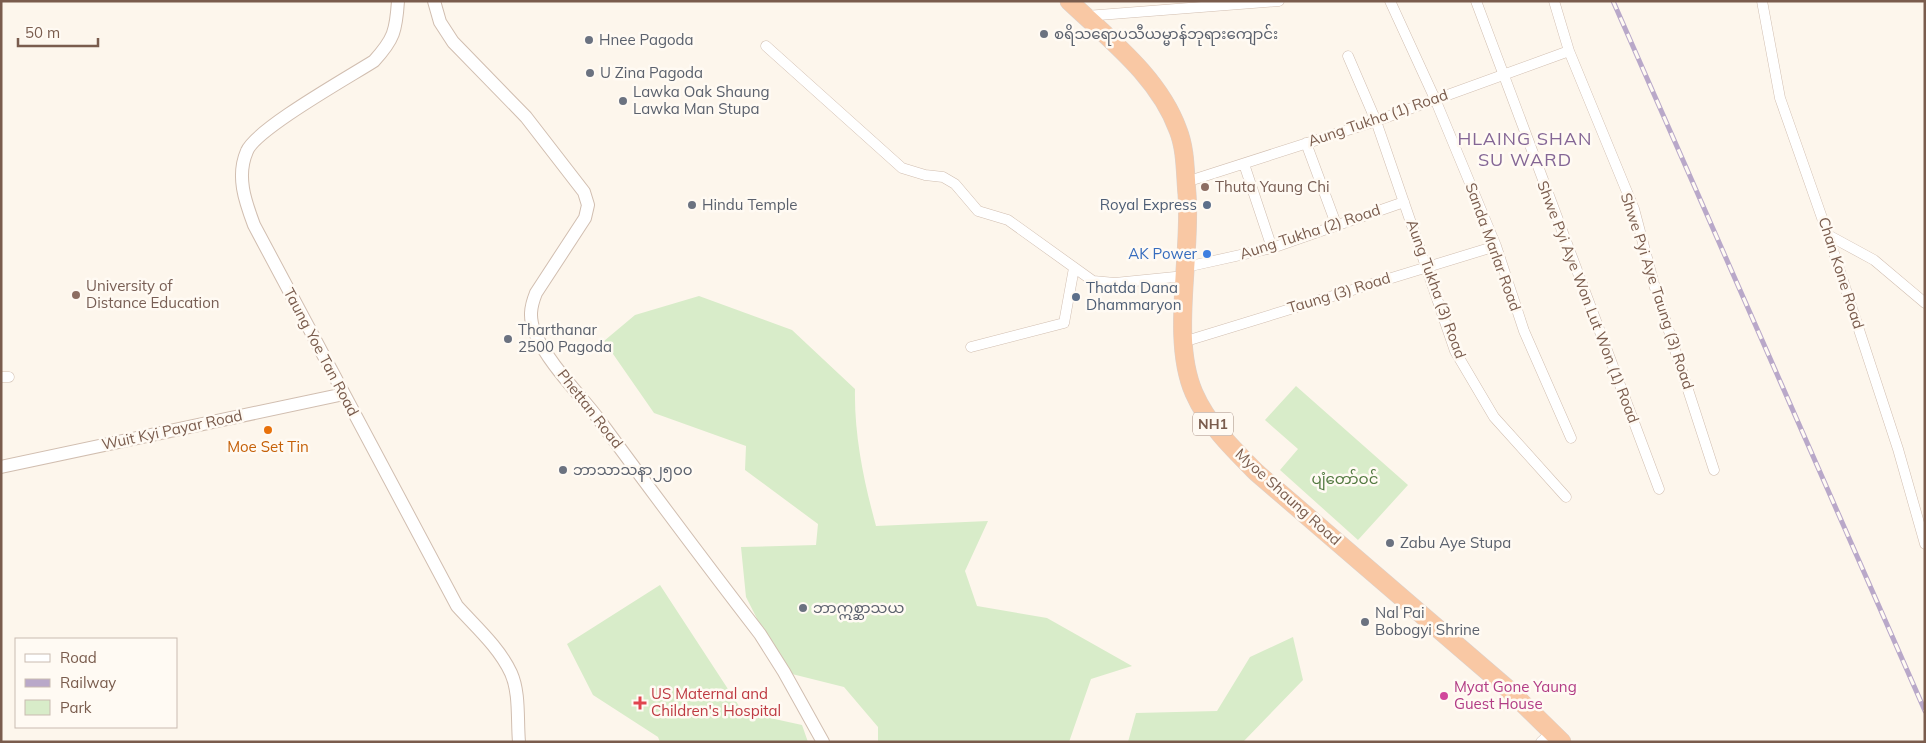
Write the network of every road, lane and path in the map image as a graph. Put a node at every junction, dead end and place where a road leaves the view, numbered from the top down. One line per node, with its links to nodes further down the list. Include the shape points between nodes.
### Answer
1 (398, 1): 30 (street, Taung Yoe Tan Road, via 396,30 374,61 261,133 247,150 241,171 244,197 254,225)
2 (434, 1): 39 (street, Phettan Road, via 440,22 453,42 526,117 584,192 588,206 584,218 530,306 535,334 551,360 590,407 760,634)
3 (1069, 1): 9 (highway, Myoe Shaung Road / NH1)
4 (1278, 1): 9 (street)
5 (1390, 1): 14 (street, Sanda Marlar Road)
6 (1476, 1): 13 (street, Shwe Pyi Aye Won Lut Won (1) Road)
7 (1554, 1): 11 (street, Shwe Pyi Aye Taung (3) Road)
8 (1762, 1): 21 (street, Chan Kone Road, via 1780,98)
9 (1085, 16): 18 (highway, Myoe Shaung Road / NH1, via 1129,57 1170,113 1183,147)
10 (766, 46): 25 (street, Aung Tukha (2) Road, via 902,168 943,177 955,184 978,211 1008,220)
11 (1569, 51): 13 (street, Aung Tukha (1) Road); 33 (street, Shwe Pyi Aye Taung (3) Road, via 1634,209 1655,288)
12 (1348, 56): 15 (street, Aung Tukha (3) Road)
13 (1502, 75): 14 (street, Aung Tukha (1) Road); 34 (street, Shwe Pyi Aye Won Lut Won (1) Road)
14 (1435, 99): 15 (street, Aung Tukha (1) Road); 22 (street, Sanda Marlar Road)
15 (1376, 121): 16 (street, Aung Tukha (1) Road); 19 (street, Aung Tukha (3) Road)
16 (1306, 143): 17 (street, Aung Tukha (1) Road); 20 (street)
17 (1244, 164): 18 (street, Aung Tukha (1) Road); 23 (street)
18 (1186, 182): 26 (highway, Myoe Shaung Road / NH1, via 1189,234)
19 (1404, 202): 20 (street, Aung Tukha (2) Road); 24 (street, Aung Tukha (3) Road)
20 (1336, 224): 23 (street, Aung Tukha (2) Road)
21 (1828, 235): 27 (street, via 1874,260); 36 (street, Chan Kone Road, via 1898,449)
22 (1496, 246): 24 (street, Taung (3) Road); 31 (street, Sanda Marlar Road, via 1524,331)
23 (1272, 248): 26 (street, Aung Tukha (2) Road)
24 (1427, 267): 28 (street, Taung (3) Road); 35 (street, Aung Tukha (3) Road, via 1455,351 1494,417)
25 (1074, 268): 26 (street, Aung Tukha (2) Road, via 1093,280 1115,283); 29 (street, via 1064,323)
26 (1186, 271): 28 (highway, Myoe Shaung Road / NH1)
27 (1925, 303)
28 (1183, 342): 37 (highway, Myoe Shaung Road / NH1, via 1194,394 1220,435 1257,473 1501,683)
29 (971, 347)
30 (344, 394): 32 (street, Wuit Kyi Payar Road); 38 (street, Taung Yoe Tan Road, via 457,606 498,652 511,673 516,692)
31 (1571, 438)
32 (1, 467)
33 (1714, 470)
34 (1658, 489)
35 (1566, 497)
36 (1925, 544)
37 (1552, 739)
38 (519, 742)
39 (823, 742)

